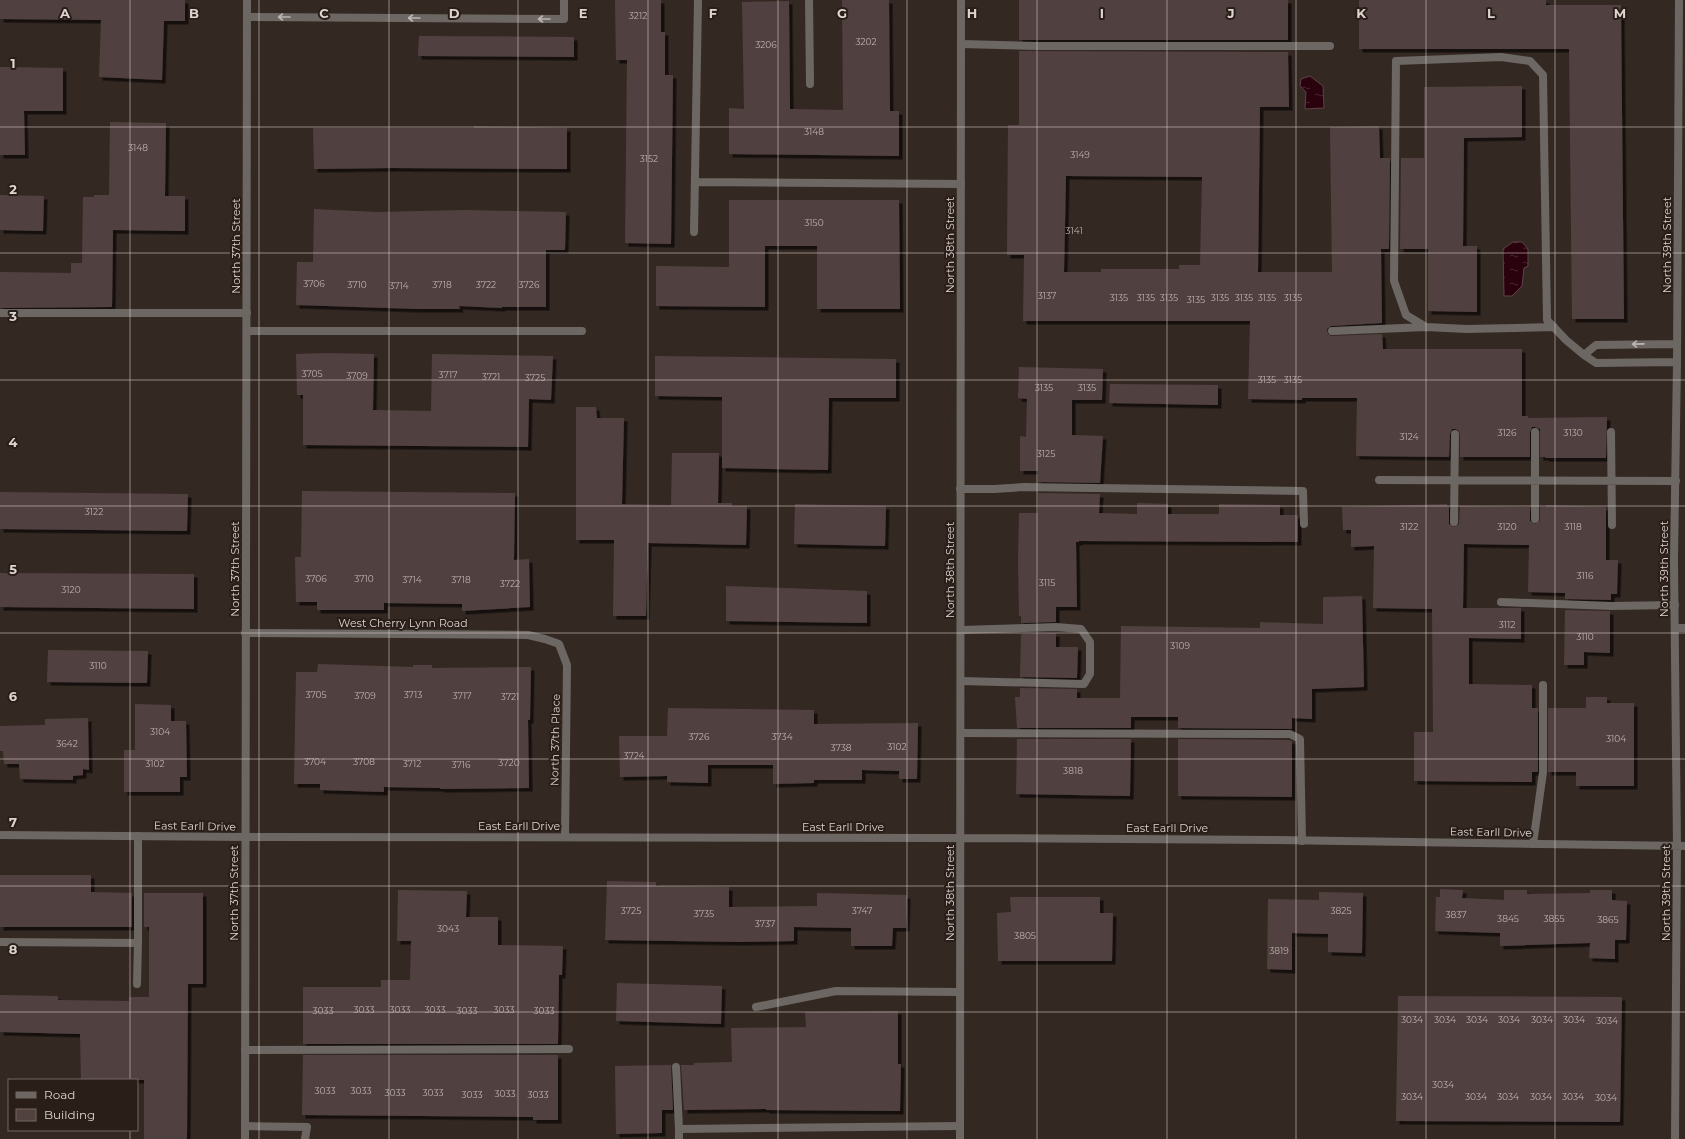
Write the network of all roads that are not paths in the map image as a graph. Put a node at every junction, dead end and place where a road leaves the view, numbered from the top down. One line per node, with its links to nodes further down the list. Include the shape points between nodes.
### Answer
1 (247, 0): 7 (street, North 37th Street)
2 (564, 0): 7 (street, one-way to 7, via 564,19)
3 (698, 0): 12 (street)
4 (809, 0): 11 (street)
5 (962, 0): 8 (street, North 38th Street)
6 (1679, 0): 10 (street, North 39th Street)
7 (247, 17): 16 (street, North 37th Street)
8 (961, 44): 9 (street); 13 (street, North 38th Street)
9 (1330, 46)
10 (1682, 68): 22 (street, North 39th Street)
11 (810, 84)
12 (696, 182): 13 (street); 14 (street)
13 (961, 184): 34 (street, North 38th Street)
14 (694, 232)
15 (0, 312): 16 (street)
16 (247, 312): 19 (street, North 37th Street)
17 (1426, 327): 18 (street); 18 (street, via 1406,314 1394,281 1396,61 1501,57 1530,61 1543,75 1547,320); 21 (street)
18 (1554, 327): 23 (street)
19 (247, 331): 20 (street); 44 (street, North 37th Street)
20 (582, 331)
21 (1332, 331)
22 (1677, 344): 23 (street, one-way to 23, via 1596,345); 24 (street, North 39th Street)
23 (1584, 355): 24 (street, via 1596,363)
24 (1677, 362): 25 (street, North 39th Street)
25 (1681, 388): 33 (street, North 39th Street)
26 (1535, 432): 32 (street)
27 (1611, 432): 31 (street)
28 (1455, 434): 30 (street)
29 (1378, 480): 30 (street)
30 (1455, 480): 32 (street); 36 (street)
31 (1612, 480): 32 (street); 33 (street); 38 (street)
32 (1535, 481): 35 (street)
33 (1676, 481): 40 (street, North 39th Street)
34 (960, 488): 37 (street, via 1303,491); 43 (street, North 38th Street)
35 (1535, 519)
36 (1454, 522)
37 (1304, 524)
38 (1612, 525)
39 (1501, 602): 40 (street, via 1612,606)
40 (1675, 605): 41 (street, North 39th Street)
41 (1675, 628): 42 (street); 56 (street, North 39th Street)
42 (1685, 628)
43 (961, 630): 46 (street, North 38th Street); 46 (street, via 1056,626 1081,629 1090,642 1090,674 1084,684)
44 (245, 633): 45 (street, West Cherry Lynn Road, via 528,635); 51 (street, North 37th Street)
45 (559, 644): 52 (street, North 37th Place, via 567,665)
46 (961, 681): 48 (street, North 38th Street)
47 (1543, 684): 55 (street, via 1543,772)
48 (961, 733): 53 (street, North 38th Street); 54 (street, via 1290,734 1300,739)
49 (0, 835): 50 (street, East Earll Drive)
50 (138, 836): 51 (street, East Earll Drive); 58 (street)
51 (245, 837): 52 (street, East Earll Drive); 63 (street, North 37th Street)
52 (565, 837): 53 (street, East Earll Drive)
53 (961, 838): 54 (street, East Earll Drive); 60 (street, North 38th Street)
54 (1302, 841): 55 (street, East Earll Drive)
55 (1533, 844): 56 (street, East Earll Drive)
56 (1681, 846): 72 (street, North 39th Street)
57 (0, 942): 58 (street)
58 (138, 943): 59 (street)
59 (137, 984)
60 (960, 992): 61 (street, via 836,991); 66 (street, North 38th Street)
61 (756, 1007)
62 (569, 1049): 63 (street)
63 (245, 1050): 65 (street, North 37th Street)
64 (676, 1067): 67 (street)
65 (245, 1126): 68 (street, North 37th Street); 69 (street, via 307,1127)
66 (960, 1126): 67 (street); 71 (street, North 38th Street)
67 (679, 1129): 70 (street)
68 (245, 1139)
69 (305, 1139)
70 (679, 1139)
71 (960, 1139)
72 (1674, 1139)

